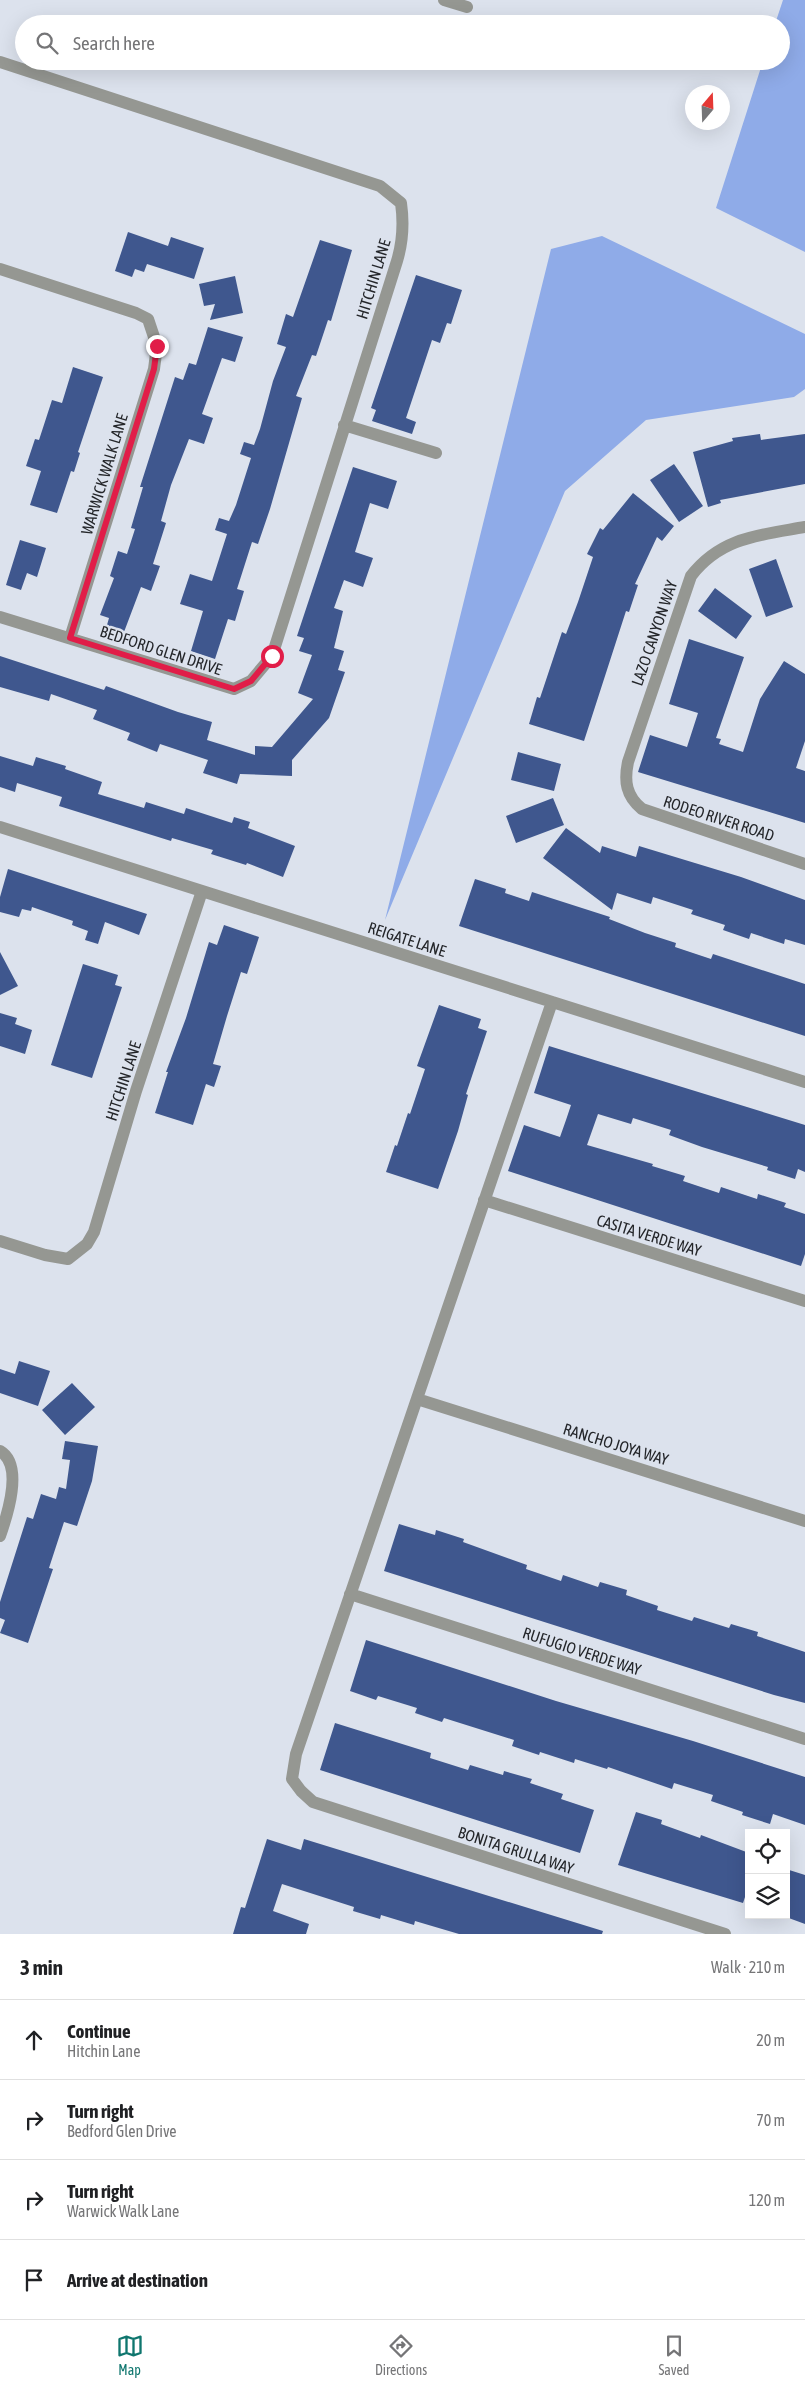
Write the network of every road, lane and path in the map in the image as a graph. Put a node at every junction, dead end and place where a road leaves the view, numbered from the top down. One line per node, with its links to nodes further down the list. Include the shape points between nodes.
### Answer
1 (444, 0): 2 (street)
2 (467, 7)
3 (0, 62): 4 (street, HITCHIN LANE)
4 (15, 67)
5 (25, 70): 7 (street, HITCHIN LANE, via 352,176 380,186 401,202 403,239)
6 (0, 269): 11 (street, WARWICK WALK LANE, via 136,313 148,319 157,346 154,369)
7 (344, 426): 8 (street); 12 (street, HITCHIN LANE, via 272,656)
8 (436, 453)
9 (805, 527): 13 (street, LAZO CANYON WAY, via 760,535 723,547 700,563 691,576 628,762 626,784)
10 (0, 616): 11 (street, BEDFORD GLEN DRIVE)
11 (70, 638): 12 (street, BEDFORD GLEN DRIVE, via 218,686 234,689)
12 (253, 678)
13 (629, 796): 15 (street, RODEO RIVER ROAD, via 634,804 647,812)
14 (0, 827): 16 (street, REIGATE LANE)
15 (805, 864)
16 (202, 891): 17 (street, REIGATE LANE); 20 (street, HITCHIN LANE, via 88,1244 68,1258)
17 (552, 1002): 18 (street, REIGATE LANE); 19 (street)
18 (805, 1082)
19 (484, 1200): 21 (street, CASITA VERDE WAY); 22 (street)
20 (0, 1241)
21 (805, 1301)
22 (417, 1399): 24 (street, RANCHO JOYA WAY); 26 (street)
23 (0, 1451): 25 (street, via 5,1454 12,1471 12,1492)
24 (805, 1521)
25 (0, 1536)
26 (350, 1594): 27 (street, RUFUGIO VERDE WAY); 28 (street, BONITA GRULLA WAY, via 296,1754 292,1779 313,1802)
27 (805, 1739)
28 (725, 1934)

